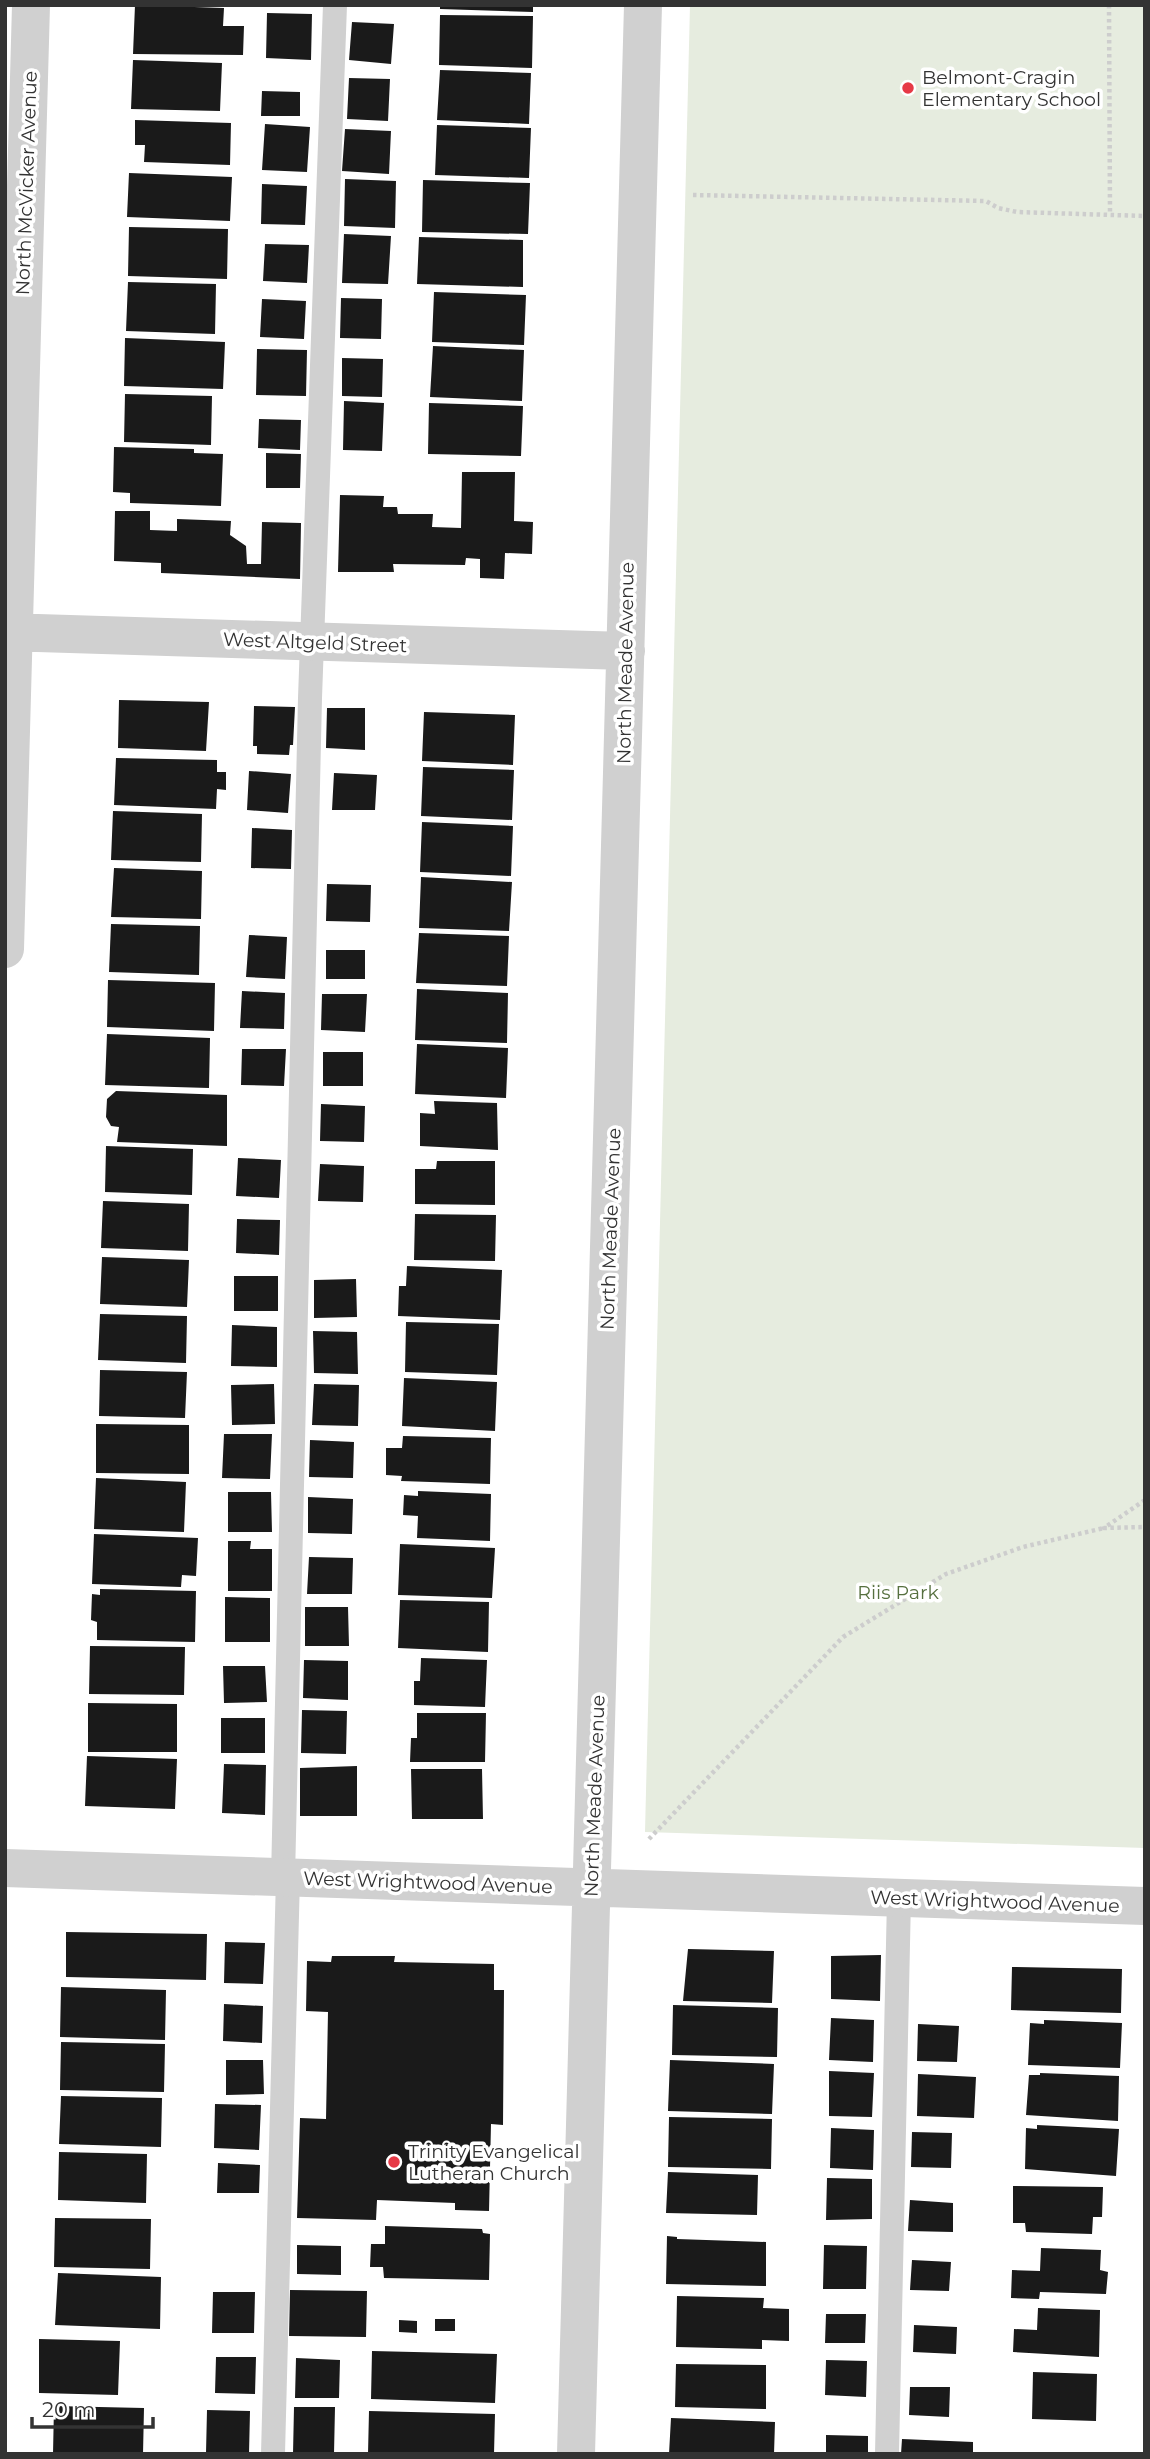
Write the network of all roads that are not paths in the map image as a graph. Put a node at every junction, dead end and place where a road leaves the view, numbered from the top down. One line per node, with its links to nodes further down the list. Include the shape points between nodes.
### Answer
1 (31, 5): 4 (street, North McVicker Avenue)
2 (335, 5): 5 (lane)
3 (643, 5): 6 (street, North Meade Avenue)
4 (10, 632): 5 (street, West Altgeld Street); 7 (street, North McVicker Avenue)
5 (312, 641): 6 (street, West Altgeld Street); 9 (lane)
6 (626, 651): 10 (street, North Meade Avenue)
7 (5, 949)
8 (5, 1868): 9 (street, West Wrightwood Avenue)
9 (285, 1877): 10 (street, West Wrightwood Avenue); 13 (lane)
10 (592, 1888): 11 (street, West Wrightwood Avenue); 14 (street, North Meade Avenue)
11 (900, 1898): 12 (street, West Wrightwood Avenue); 15 (lane)
12 (1145, 1906)
13 (273, 2454)
14 (576, 2454)
15 (887, 2454)

